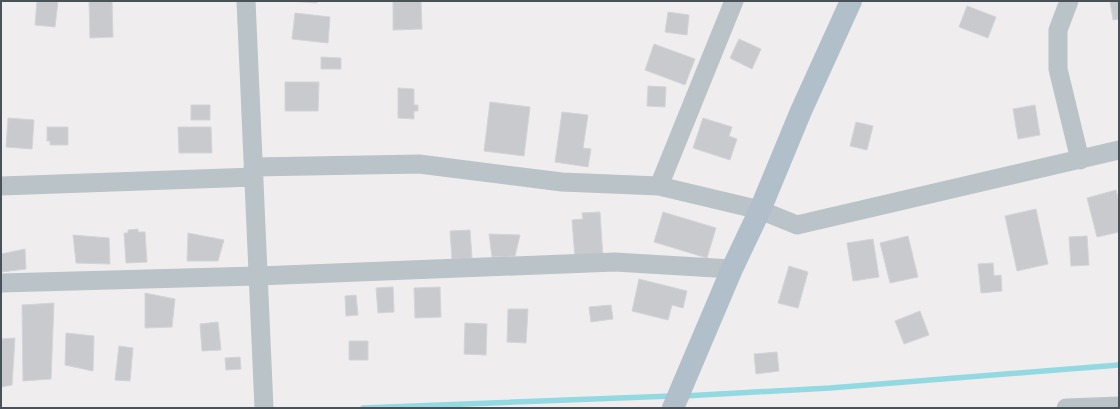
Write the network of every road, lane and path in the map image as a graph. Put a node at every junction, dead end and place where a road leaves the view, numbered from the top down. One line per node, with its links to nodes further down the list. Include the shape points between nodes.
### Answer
1 (246, 1): 7 (street)
2 (734, 1): 9 (street)
3 (851, 1): 10 (main road, via 800,111)
4 (1068, 1): 6 (street, via 1058,30 1058,69)
5 (1119, 150): 6 (street)
6 (1080, 160): 10 (street, via 797,225)
7 (253, 172): 8 (street); 9 (street, via 419,164 562,182); 12 (street)
8 (1, 186)
9 (659, 186): 10 (street)
10 (760, 210): 11 (main road)
11 (732, 268): 12 (street, via 615,262); 16 (main road)
12 (258, 276): 13 (street); 14 (street)
13 (1, 283)
14 (264, 405)
15 (1119, 406): 17 (street)
16 (674, 407)
17 (1066, 408)

